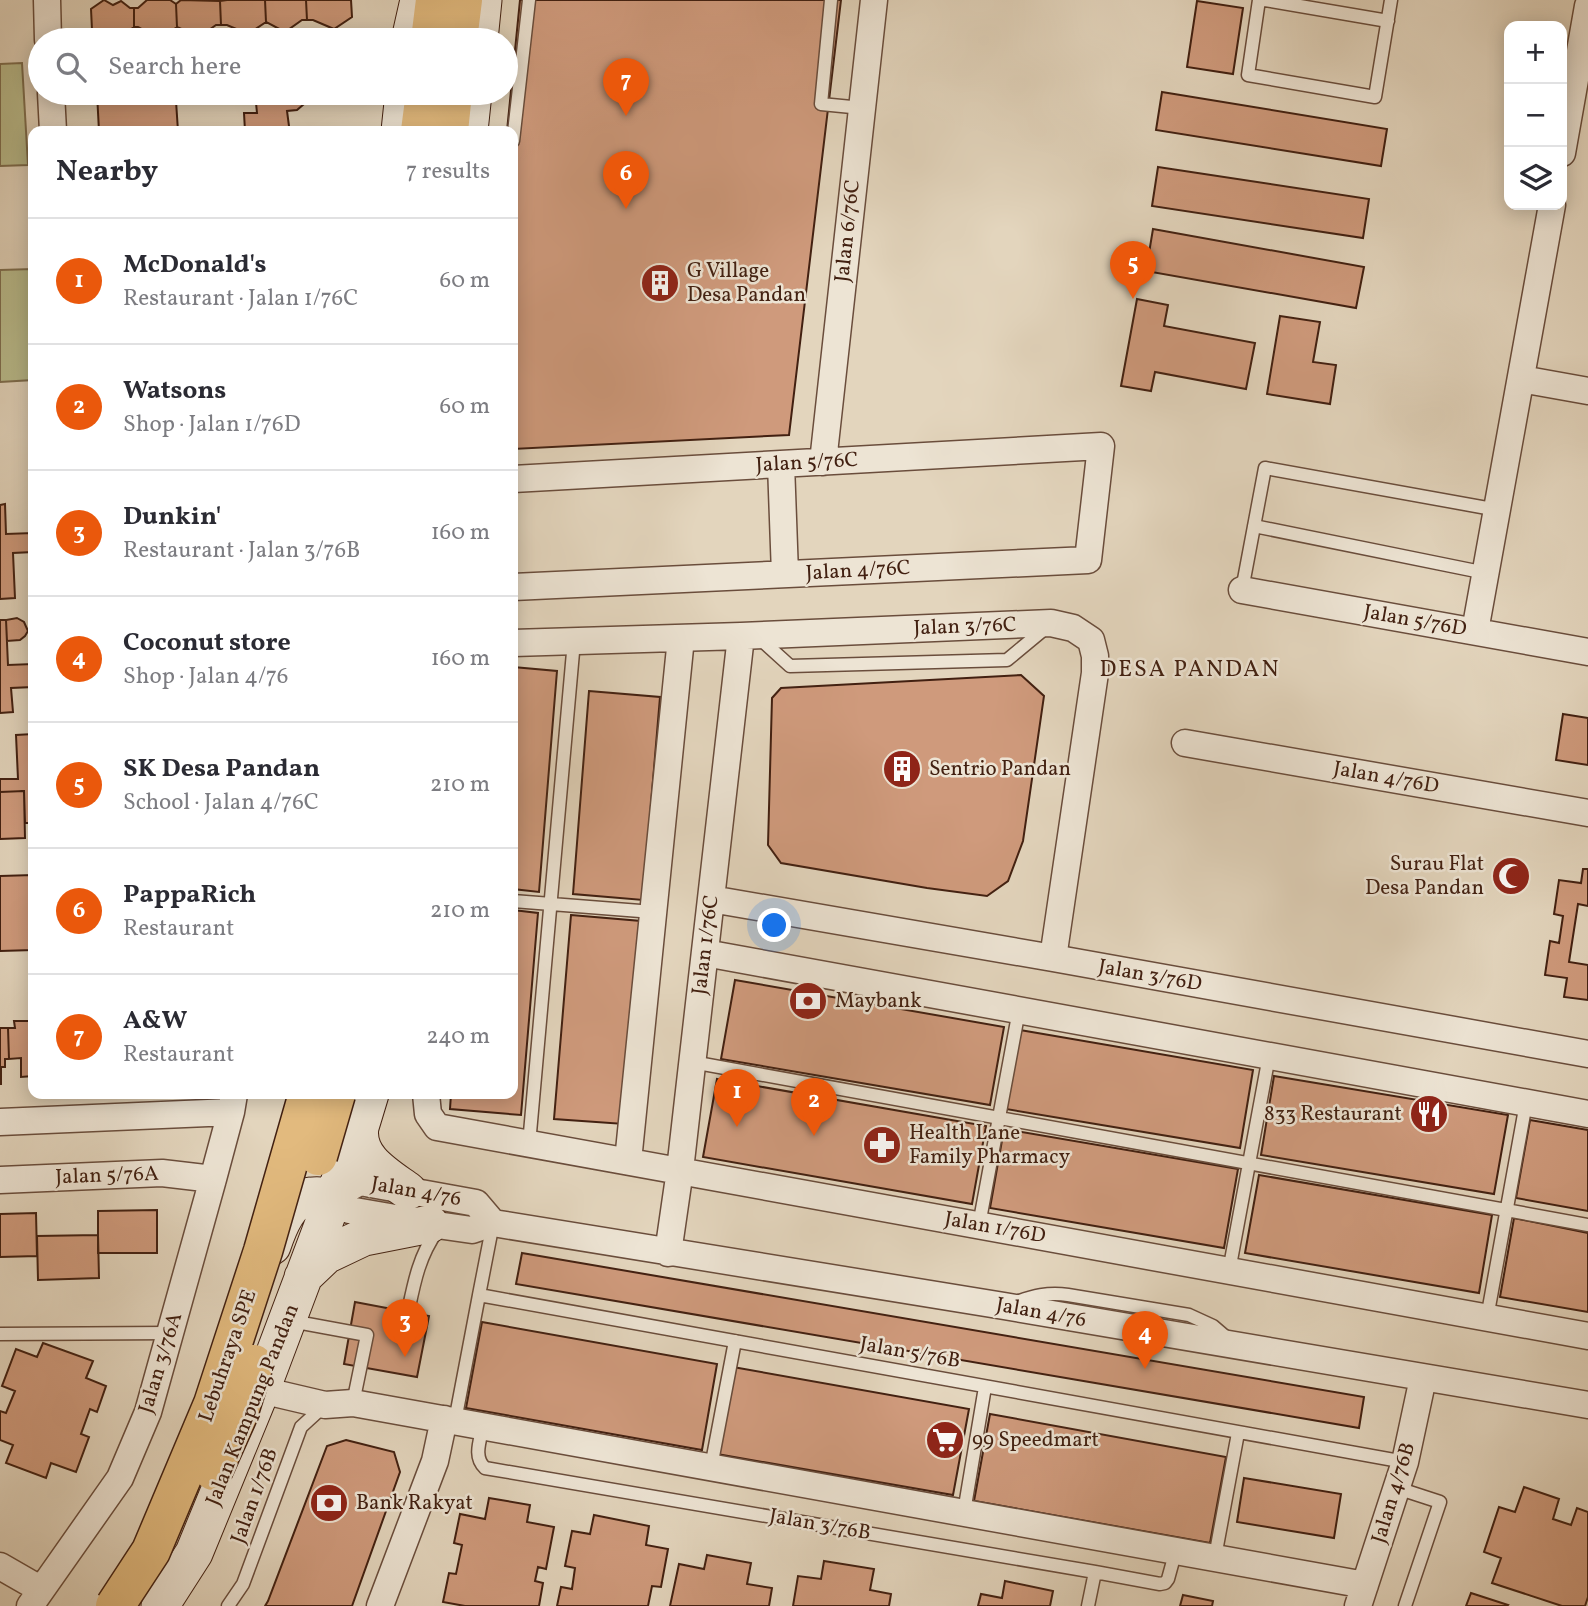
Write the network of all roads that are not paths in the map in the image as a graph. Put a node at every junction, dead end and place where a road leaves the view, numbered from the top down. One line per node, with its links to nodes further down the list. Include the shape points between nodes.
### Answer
1 (47, 0): 16 (street)
2 (412, 0): 17 (street)
3 (419, 0): 18 (street)
4 (435, 0): 19 (highway)
5 (456, 0): 20 (street)
6 (463, 0): 21 (highway)
7 (484, 0): 22 (street)
8 (529, 0): 23 (lane)
9 (831, 0): 31 (lane, via 821,104)
10 (874, 0): 31 (street, Jalan 6/76C)
11 (1259, 0): 15 (lane, via 1248,75 1375,97)
12 (1265, 0): 15 (lane)
13 (1391, 0): 15 (lane)
14 (1588, 6): 39 (street)
15 (1388, 21)
16 (48, 28)
17 (410, 28)
18 (412, 28)
19 (432, 28)
20 (453, 28)
21 (460, 28)
22 (480, 28)
23 (518, 97)
24 (52, 105): 32 (street)
25 (403, 105): 33 (street)
26 (423, 105): 34 (highway)
27 (446, 105): 35 (street)
28 (452, 105): 36 (highway)
29 (472, 105): 37 (street)
30 (517, 105): 38 (lane)
31 (862, 108): 44 (street, Jalan 6/76C)
32 (53, 126)
33 (401, 126)
34 (421, 126)
35 (444, 126)
36 (450, 126)
37 (470, 126)
38 (515, 126)
39 (1572, 138)
40 (1551, 210): 41 (street)
41 (1521, 379): 42 (street); 47 (street)
42 (1588, 391)
43 (1101, 446): 44 (street, Jalan 5/76C); 50 (street, Jalan 4/76C, via 1088,560)
44 (823, 462): 45 (street, Jalan 5/76C)
45 (781, 464): 46 (street, Jalan 5/76C); 50 (street)
46 (518, 479)
47 (1497, 510): 48 (lane, via 1265,468); 49 (street)
48 (1254, 526): 49 (lane); 52 (lane)
49 (1486, 573): 54 (street)
50 (785, 575): 51 (street, Jalan 4/76C)
51 (518, 587)
52 (1242, 590): 54 (street, Jalan 5/76D)
53 (1051, 623): 55 (street, Jalan 3/76C); 55 (lane, via 1007,660 790,666); 67 (street, Jalan 3/76C, via 1073,628 1091,640 1096,656)
54 (1475, 631): 59 (street, Jalan 5/76D)
55 (749, 636): 56 (street, Jalan 3/76C); 62 (street, Jalan 1/76C)
56 (681, 638): 57 (street, Jalan 3/76C); 65 (street)
57 (574, 642): 58 (street, Jalan 3/76C); 64 (lane)
58 (518, 643)
59 (1588, 652)
60 (1185, 743): 61 (street, Jalan 4/76D)
61 (1588, 813)
62 (711, 899): 66 (street, Jalan 1/76C); 67 (street, Jalan 3/76D)
63 (518, 901): 64 (lane)
64 (551, 904): 65 (lane); 84 (lane)
65 (653, 912): 85 (street)
66 (705, 953): 68 (street); 71 (street, Jalan 1/76C)
67 (1053, 958): 69 (street, Jalan 3/76D)
68 (1019, 1010): 70 (street); 82 (lane)
69 (1588, 1054)
70 (1269, 1056): 79 (street); 86 (lane)
71 (692, 1062): 82 (lane); 87 (street, Jalan 1/76C)
72 (291, 1099): 121 (street, via 251,1247)
73 (305, 1099): 129 (highway, Lebuhraya SPE, bridge, via 263,1251 213,1404 151,1552)
74 (306, 1099): 91 (street, via 303,1150 310,1175)
75 (334, 1099): 130 (highway, Lebuhraya SPE, bridge, via 238,1415 172,1562)
76 (336, 1099): 91 (street)
77 (426, 1099): 84 (street, Jalan 1/76D, via 428,1114 437,1128)
78 (233, 1103): 83 (street, via 176,1115); 88 (street, Jalan 3/76A)
79 (1526, 1103): 81 (street); 92 (lane)
80 (365, 1110): 90 (street, via 359,1134 364,1152); 91 (street, Jalan Kampung Pandan)
81 (1588, 1114)
82 (999, 1118): 86 (lane); 95 (lane)
83 (0, 1122)
84 (529, 1144): 85 (street, Jalan 1/76D)
85 (628, 1161): 87 (street, Jalan 1/76D)
86 (1249, 1163): 92 (lane); 98 (lane)
87 (680, 1170): 95 (street, Jalan 1/76D); 97 (street, Jalan 1/76C)
88 (213, 1179): 89 (street, Jalan 5/76A, via 162,1173); 104 (street, Jalan 3/76A)
89 (0, 1180)
90 (408, 1191): 91 (street, Jalan 4/76, via 360,1182); 93 (street, Jalan 4/76, via 476,1203)
91 (333, 1197): 94 (street, Jalan 4/76, via 349,1210); 99 (street, Jalan Kampung Pandan); 121 (street, via 308,1196 282,1218 198,1452)
92 (1507, 1210): 96 (lane); 102 (lane)
93 (493, 1223): 94 (street, Jalan 4/76, via 472,1230); 97 (street, Jalan 4/76); 100 (lane)
94 (436, 1225): 99 (street, via 364,1237 326,1255); 101 (lane, via 419,1263)
95 (979, 1225): 98 (street, Jalan 1/76D)
96 (1588, 1225)
97 (668, 1253): 108 (street, Jalan 4/76)
98 (1229, 1271): 102 (street, Jalan 1/76D)
99 (303, 1277): 103 (street, Jalan Kampung Pandan)
100 (479, 1295): 107 (lane, Jalan 5/76B); 114 (lane)
101 (408, 1312)
102 (1487, 1318): 106 (street, Jalan 1/76D)
103 (287, 1321): 110 (street, Jalan Kampung Pandan); 111 (lane, via 367,1335)
104 (171, 1333): 105 (lane); 127 (street, Jalan 3/76A, via 148,1412 120,1478)
105 (0, 1335)
106 (1588, 1336)
107 (735, 1341): 109 (lane, Jalan 5/76B); 118 (lane)
108 (1423, 1378): 113 (street, Jalan 4/76); 117 (street, Jalan 4/76B)
109 (985, 1387): 116 (lane, Jalan 5/76B); 120 (lane)
110 (261, 1390): 112 (street, Jalan 3/76B); 131 (street, Jalan Kampung Pandan, via 194,1553)
111 (353, 1403): 112 (street, Jalan 3/76B); 114 (street, Jalan 3/76B)
112 (325, 1405): 132 (lane, Jalan 1/76B, via 301,1427 243,1584)
113 (1588, 1405)
114 (449, 1420): 115 (street, Jalan 3/76B); 133 (street)
115 (483, 1426): 118 (street, Jalan 3/76B); 125 (lane, Jalan 3/76B, via 477,1457 485,1468)
116 (1238, 1433): 117 (lane, Jalan 5/76B); 123 (lane)
117 (1405, 1462): 119 (street, Jalan 4/76B)
118 (711, 1467): 120 (street, Jalan 3/76B)
119 (1397, 1488): 126 (street, Jalan 4/76B); 135 (lane, via 1440,1502)
120 (964, 1512): 122 (street, Jalan 3/76B)
121 (157, 1532): 128 (street)
122 (1176, 1550): 123 (street, Jalan 3/76B); 125 (lane, Jalan 3/76B, via 1165,1583)
123 (1214, 1557): 126 (street, Jalan 3/76B)
124 (0, 1566): 127 (street)
125 (1095, 1572): 134 (lane)
126 (1362, 1595)
127 (35, 1597)
128 (110, 1606)
129 (116, 1606)
130 (144, 1606)
131 (160, 1606)
132 (228, 1606)
133 (380, 1606)
134 (1088, 1606)
135 (1405, 1606)

